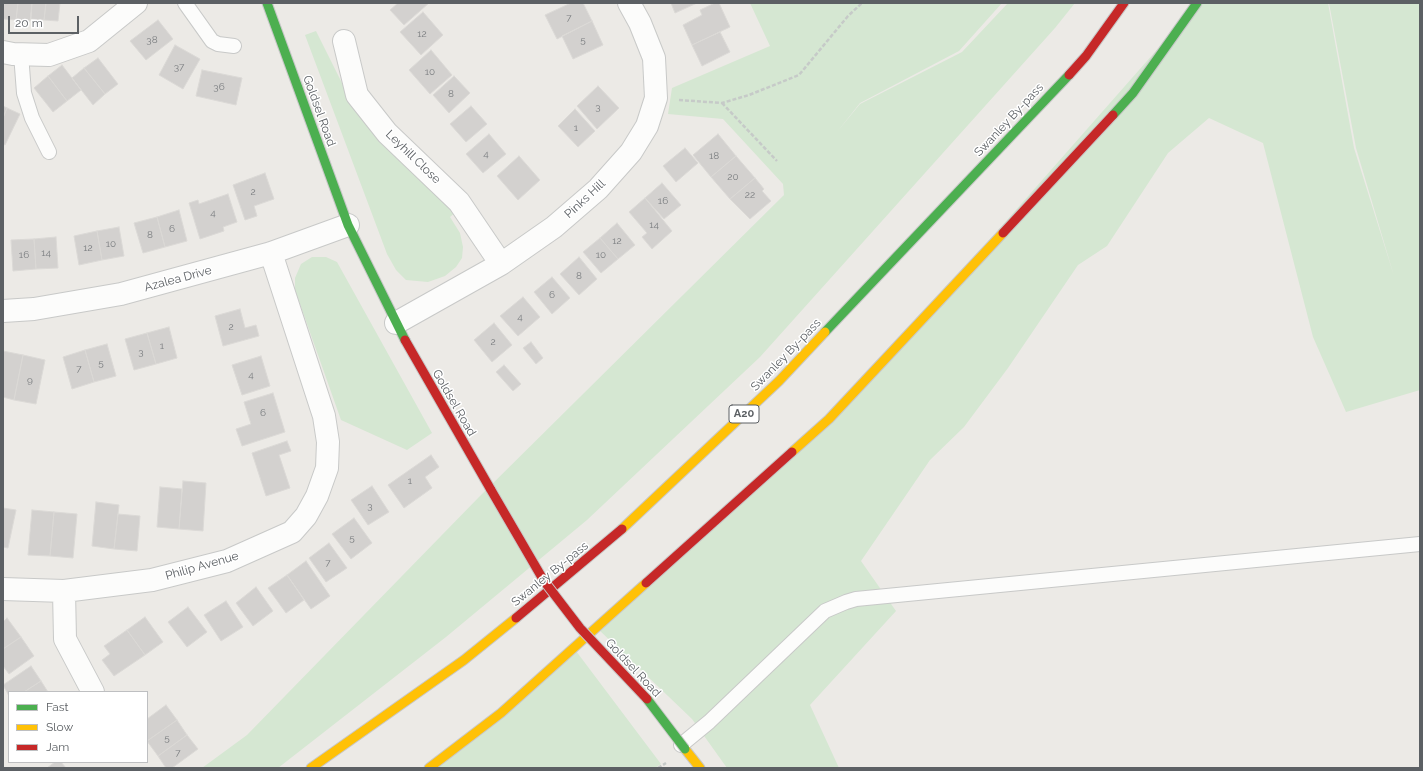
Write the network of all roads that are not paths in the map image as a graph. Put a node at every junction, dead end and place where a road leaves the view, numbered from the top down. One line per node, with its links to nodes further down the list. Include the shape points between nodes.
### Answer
1 (136, 3): 9 (street, via 89,41 49,55)
2 (185, 3): 8 (lane, via 212,41)
3 (267, 3): 11 (main road, Goldsel Road)
4 (629, 3): 13 (street, Pinks Hill, via 654,58 656,98 647,126 631,152 598,189 554,227)
5 (1124, 3): 21 (main road, Swanley By-pass / A20, via 1086,56 780,381 610,541 464,660)
6 (1197, 3): 22 (main road, via 1133,93 829,419 501,713)
7 (344, 41): 13 (street, Leyhill Close, via 357,95 387,133 459,202)
8 (234, 46)
9 (12, 53): 10 (lane, via 32,118)
10 (49, 152)
11 (348, 225): 12 (street, Azalea Drive); 15 (main road, Goldsel Road)
12 (271, 253): 14 (street, Azalea Drive, via 121,294 34,309); 18 (street, Philip Avenue, via 324,416 328,442 327,468 317,496 306,516 292,532 227,561 152,580)
13 (501, 264): 15 (street, Pinks Hill)
14 (3, 311)
15 (396, 323): 20 (main road, Goldsel Road, bridge, via 450,422 544,581 580,628 646,698)
16 (1420, 544): 20 (lane, via 846,602 825,611)
17 (3, 589): 18 (street, Philip Avenue)
18 (64, 591): 19 (street, via 65,640)
19 (92, 691)
20 (683, 747): 23 (main road, Goldsel Road)
21 (311, 768)
22 (429, 768)
23 (700, 768)

